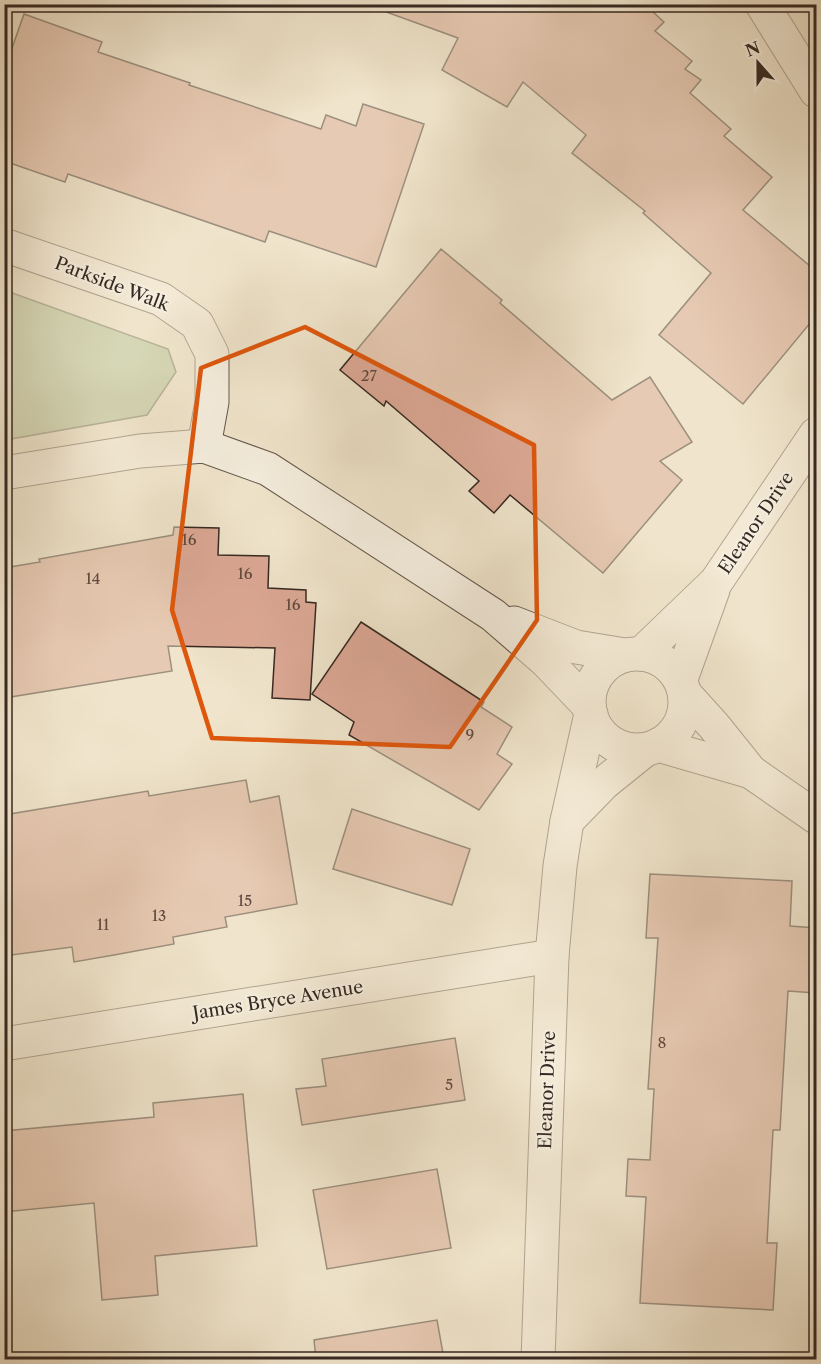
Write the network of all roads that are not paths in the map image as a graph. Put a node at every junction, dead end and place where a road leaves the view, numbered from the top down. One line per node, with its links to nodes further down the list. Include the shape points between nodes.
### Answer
1 (762, 4): 2 (street)
2 (816, 91)
3 (4, 245): 5 (street, Parkside Walk, via 161,298 197,324 212,354 212,402)
4 (816, 434): 7 (street, Eleanor Drive)
5 (204, 446): 6 (street, via 140,451); 8 (street, via 268,470)
6 (4, 473)
7 (716, 582): 9 (street, Eleanor Drive); 10 (street, Eleanor Drive)
8 (493, 615): 9 (street, via 576,647); 11 (street, via 546,661)
9 (633, 654): 10 (street, via 657,657 671,666); 11 (street, via 610,662 599,673 591,685)
10 (683, 687): 12 (street, via 685,711 679,726 670,738); 13 (street)
11 (590, 710): 12 (street, via 596,727 617,746 630,750); 15 (street, Eleanor Drive)
12 (652, 748): 13 (street); 15 (street, via 604,783)
13 (751, 772): 14 (street)
14 (816, 817)
15 (567, 821): 16 (street, Eleanor Drive)
16 (552, 956): 17 (street, James Bryce Avenue); 18 (street, Eleanor Drive)
17 (4, 1044)
18 (538, 1359)

